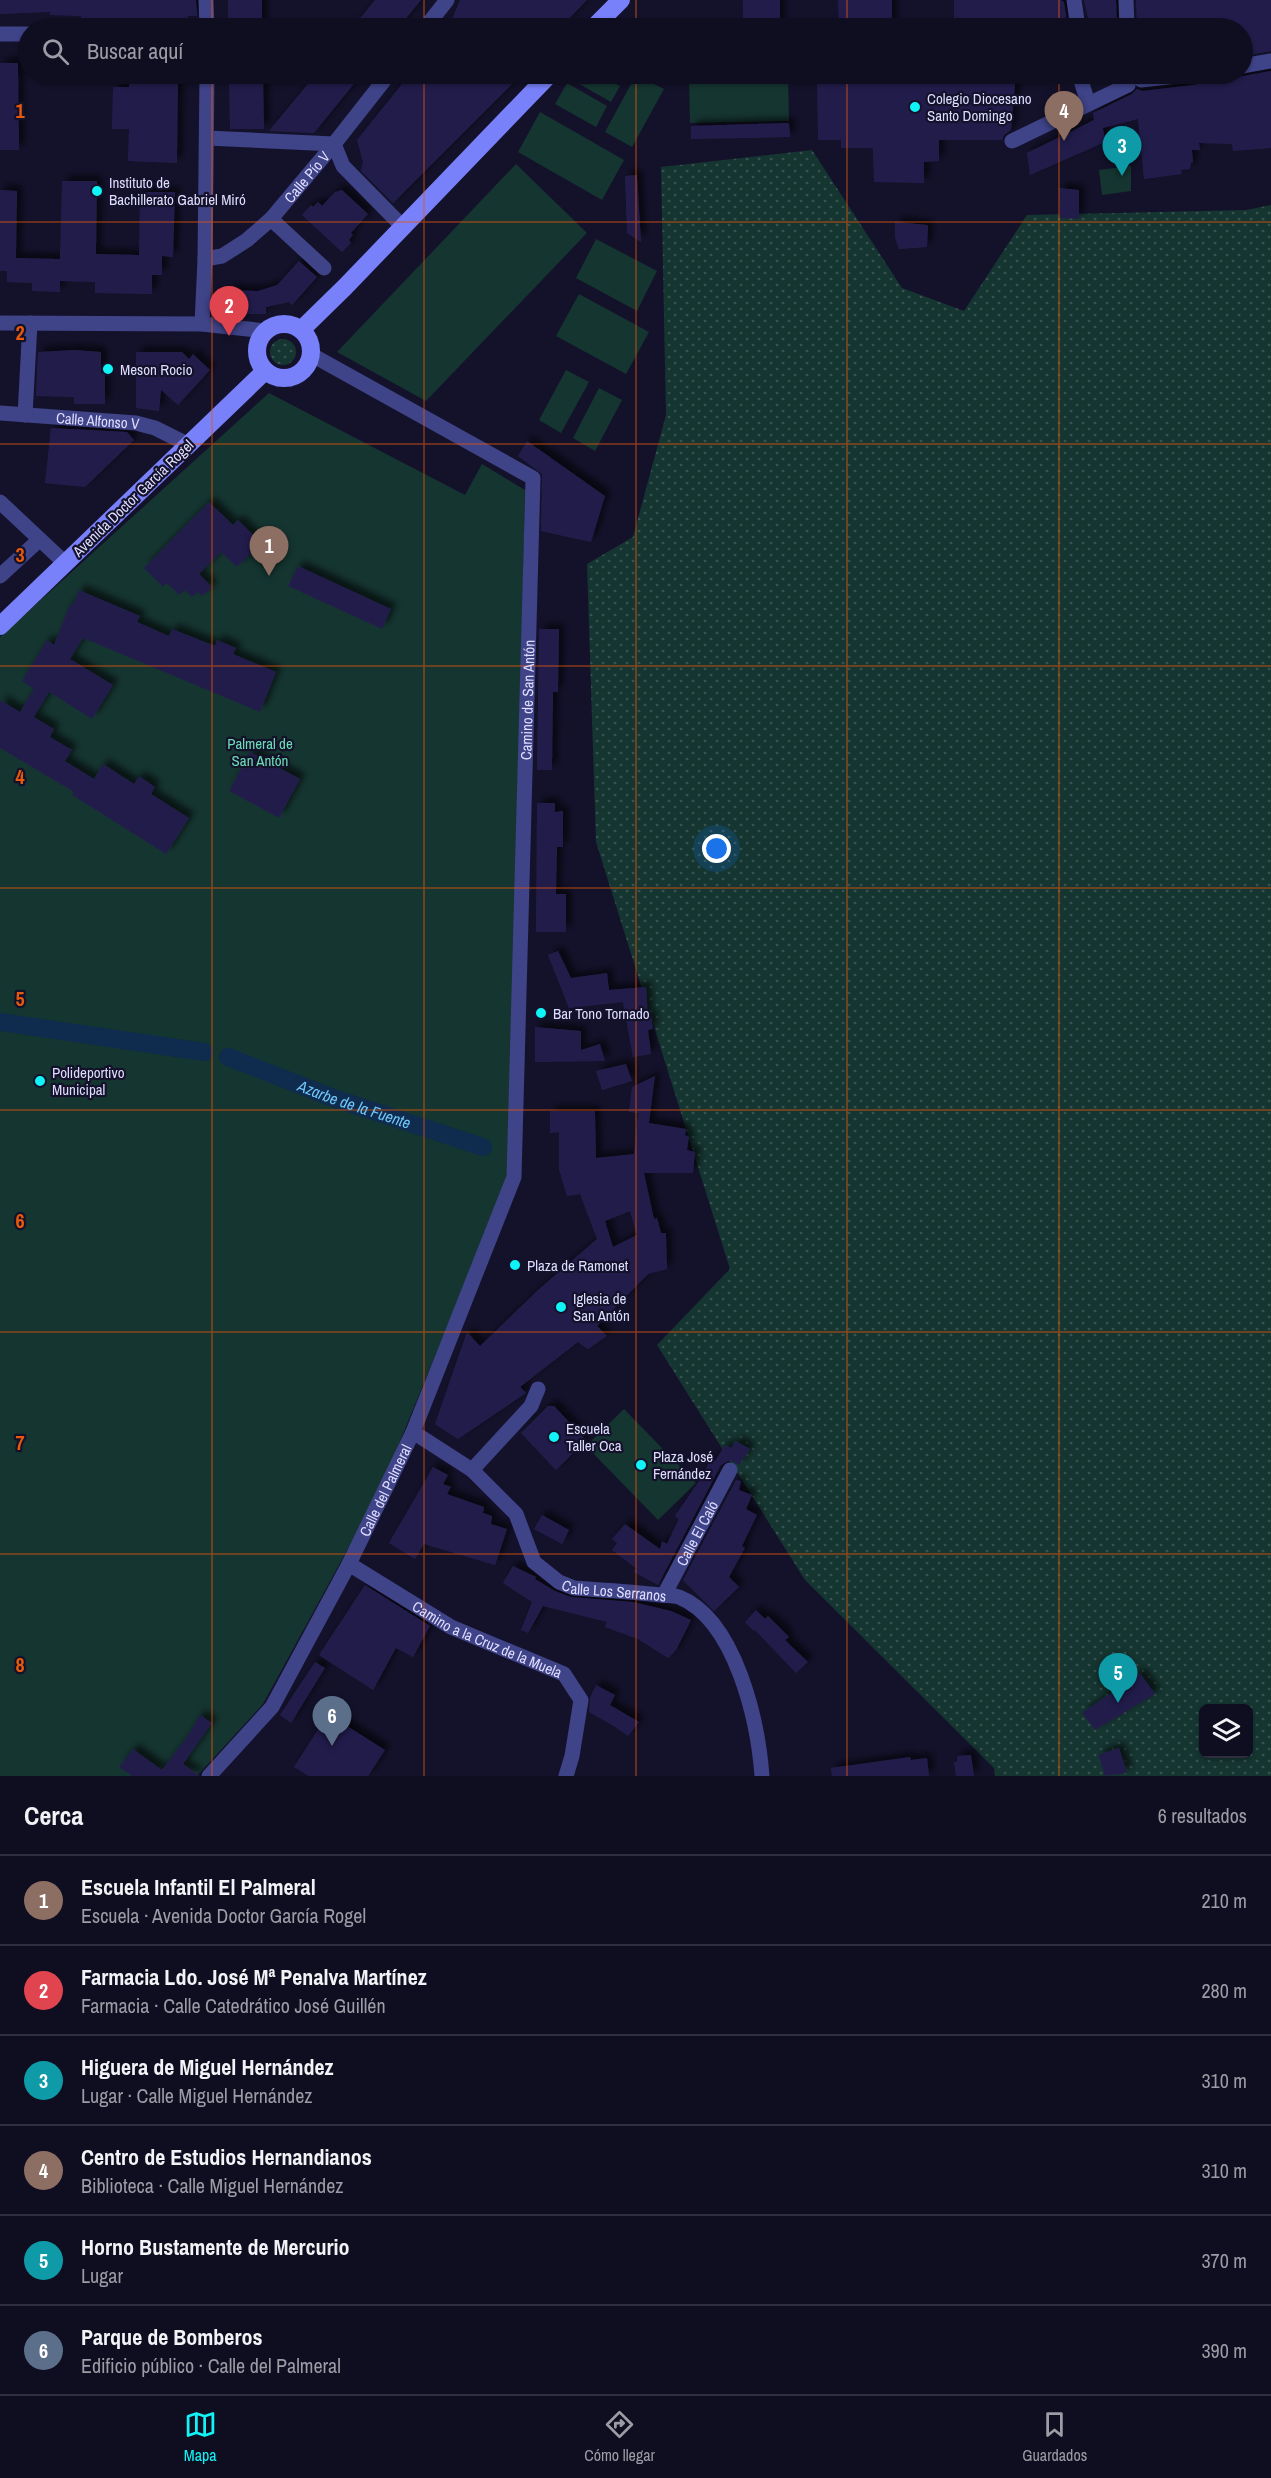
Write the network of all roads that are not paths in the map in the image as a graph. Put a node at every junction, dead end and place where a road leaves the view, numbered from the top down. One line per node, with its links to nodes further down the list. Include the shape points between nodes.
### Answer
1 (206, 0): 6 (street)
2 (447, 0): 7 (street)
3 (621, 0): 8 (street)
4 (1074, 0): 9 (street)
5 (1126, 0): 10 (street)
6 (207, 18)
7 (433, 18)
8 (603, 18)
9 (1077, 18)
10 (1127, 18)
11 (0, 34): 12 (street)
12 (18, 34)
13 (1271, 61): 14 (street)
14 (1253, 64)
15 (207, 84): 21 (street)
16 (381, 84): 23 (street, Calle Pío V)
17 (540, 84): 25 (street)
18 (1082, 84): 20 (street)
19 (1130, 84): 20 (street)
20 (1088, 103): 22 (street)
21 (207, 138): 23 (street); 26 (street)
22 (1012, 141)
23 (334, 144): 24 (street, Calle Pío V); 25 (street, via 343,166)
24 (271, 219): 26 (street, Calle Pío V, via 222,256); 27 (street)
25 (403, 227): 31 (street)
26 (205, 259): 30 (street)
27 (324, 268)
28 (0, 323): 29 (street)
29 (30, 323): 30 (street); 36 (street)
30 (202, 324): 32 (street)
31 (301, 330): 32 (street, via 284,324); 33 (street)
32 (266, 331): 34 (street, via 257,351)
33 (312, 355): 34 (street, via 306,369 294,377 279,378); 43 (street, Camino de San Antón, via 533,478)
34 (265, 371): 37 (street, Avenida Doctor García Rogel)
35 (0, 413): 36 (street, Calle Alfonso V)
36 (25, 415): 37 (street, Calle Alfonso V, via 136,423)
37 (189, 445): 40 (street, Avenida Doctor García Rogel)
38 (0, 502): 39 (street)
39 (39, 540): 40 (street); 41 (street)
40 (65, 563): 42 (street, Avenida Doctor García Rogel)
41 (0, 576)
42 (0, 626)
43 (514, 1177): 45 (street, Calle del Palmeral)
44 (538, 1389): 46 (street, via 531,1406)
45 (413, 1432): 46 (street, Calle Los Serranos); 48 (street, Calle del Palmeral)
46 (472, 1470): 49 (street, Calle Los Serranos, via 516,1514 534,1562 559,1582 574,1588)
47 (730, 1470): 49 (street, Calle El Caló)
48 (349, 1564): 50 (street, Calle del Palmeral, via 272,1707); 51 (street, Camino a la Cruz de la Muela, via 452,1627 564,1674 581,1700)
49 (664, 1596): 52 (street, Calle Los Serranos, via 692,1603 710,1620 735,1662 757,1730)
50 (209, 1776)
51 (566, 1776)
52 (762, 1776)

